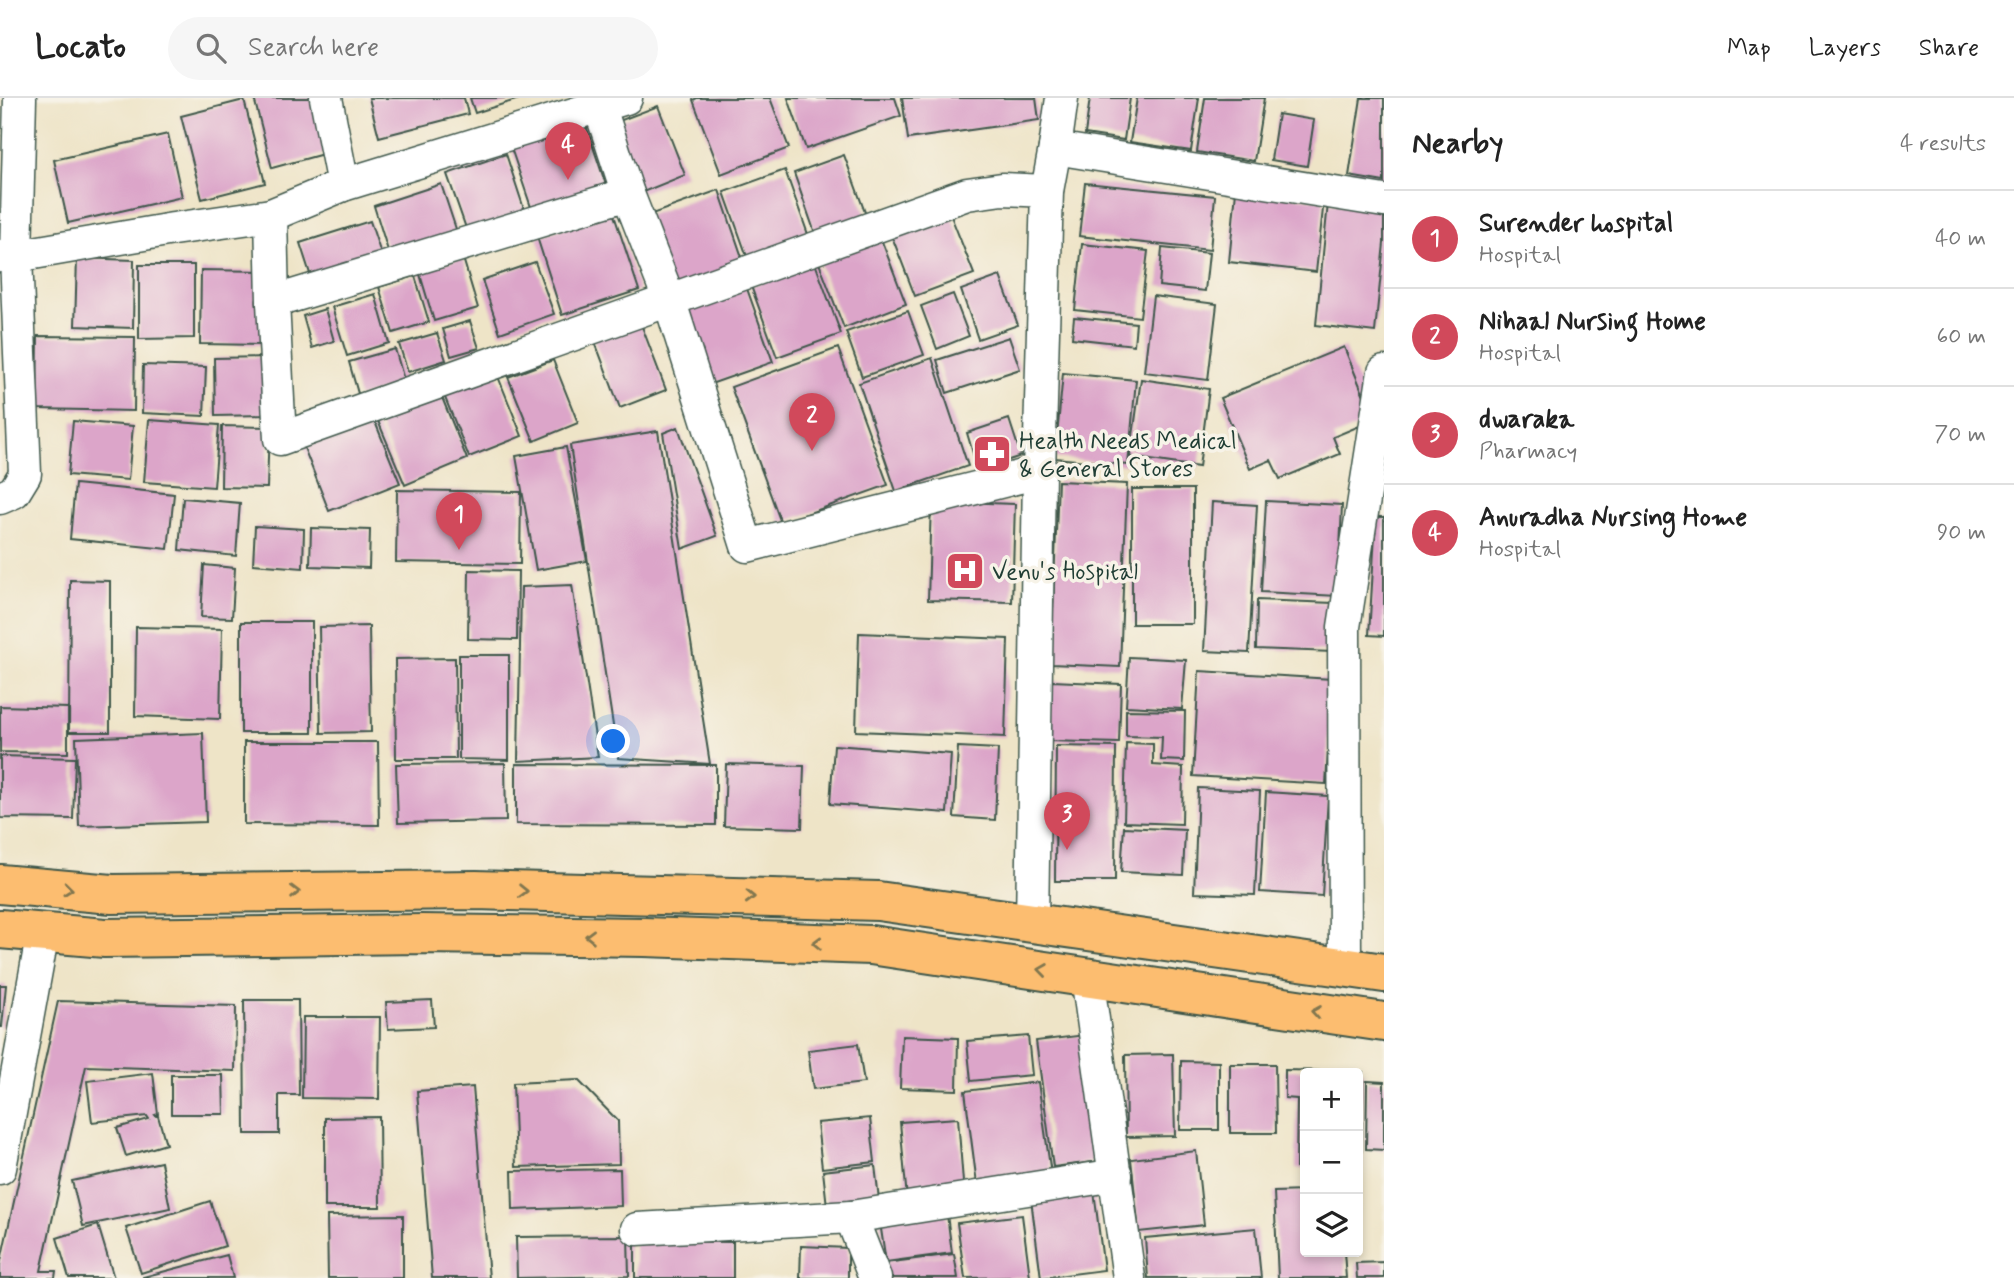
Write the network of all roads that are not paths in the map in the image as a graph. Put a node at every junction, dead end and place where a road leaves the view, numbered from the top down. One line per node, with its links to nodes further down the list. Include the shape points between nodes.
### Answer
1 (20, 98): 11 (street)
2 (326, 98): 6 (street)
3 (1062, 98): 5 (street)
4 (613, 102): 6 (street); 8 (street)
5 (1055, 148): 7 (street); 9 (street)
6 (343, 185): 10 (street)
7 (1047, 191): 12 (street, via 1002,189 967,194); 15 (street)
8 (628, 194): 12 (street); 13 (street)
9 (1384, 201)
10 (271, 215): 11 (street); 13 (street)
11 (8, 256): 16 (street, via 25,474 14,492)
12 (669, 299): 13 (street, via 280,439); 15 (street, via 747,546)
13 (273, 302)
14 (1384, 372): 21 (street, via 1344,627)
15 (1040, 472): 18 (street)
16 (0, 498)
17 (0, 884): 18 (highway, one-way to 18, via 112,894 477,890 878,901)
18 (1032, 923): 21 (highway)
19 (0, 929): 20 (highway)
20 (43, 932): 23 (highway, one-way to 20, via 871,945 422,933 105,938); 25 (street)
21 (1345, 967): 22 (highway)
22 (1384, 973)
23 (1087, 976): 24 (highway, one-way to 23); 26 (street)
24 (1384, 1021)
25 (0, 1168)
26 (1116, 1175): 27 (street); 30 (street)
27 (851, 1217): 28 (street); 29 (street)
28 (637, 1229)
29 (875, 1278)
30 (1129, 1278)

